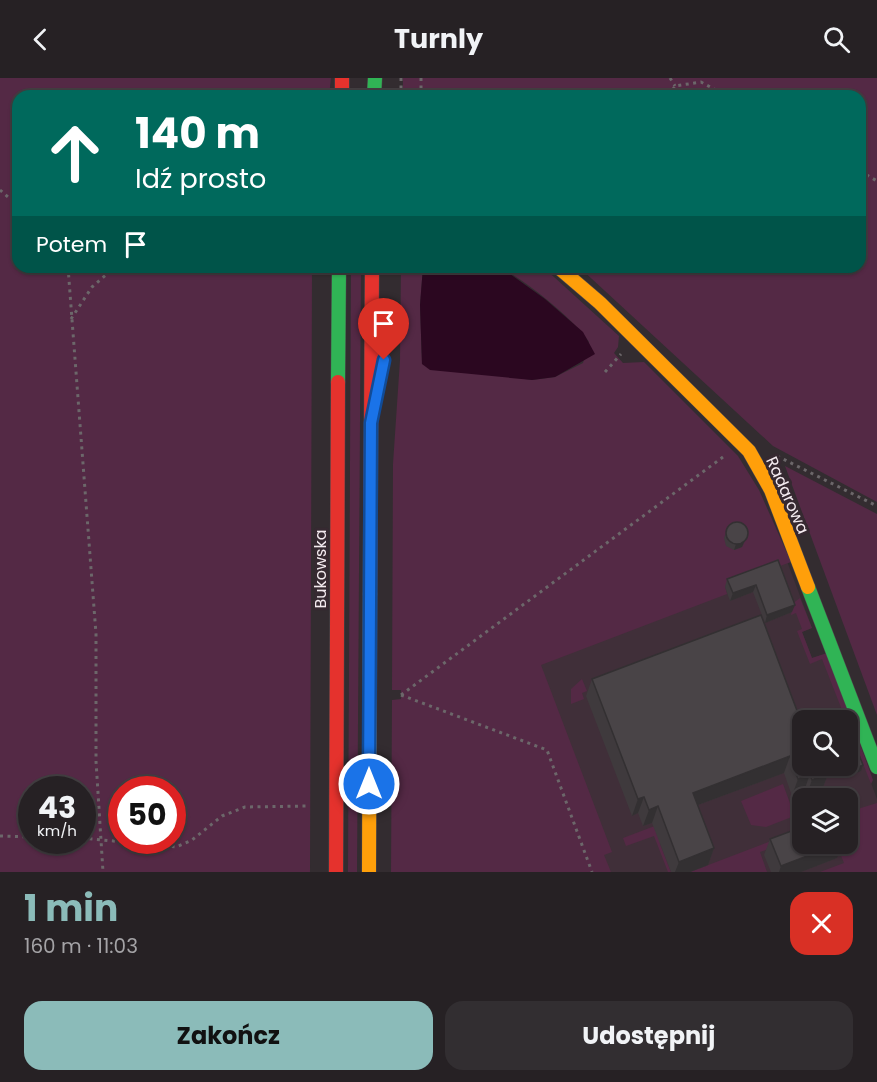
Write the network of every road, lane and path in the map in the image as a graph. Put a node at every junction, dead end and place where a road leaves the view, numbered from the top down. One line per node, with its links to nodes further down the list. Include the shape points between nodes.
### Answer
1 (670, 78): 2 (path)
2 (675, 86): 3 (path); 4 (path, via 701,82)
3 (673, 90)
4 (715, 90)
5 (0, 190): 6 (path)
6 (12, 201)
7 (68, 273): 13 (path)
8 (108, 273): 13 (path, via 92,287)
9 (339, 273): 27 (main road, Bukowska)
10 (372, 273): 16 (main road)
11 (385, 273): 16 (main road, via 384,360)
12 (565, 273): 17 (main road, Radarowa)
13 (70, 320): 25 (path, via 96,634 96,761)
14 (623, 351): 15 (path)
15 (605, 372)
16 (371, 423): 28 (main road)
17 (742, 444): 20 (main road, Radarowa, via 771,490); 29 (path, via 401,695 547,750)
18 (781, 457): 19 (path)
19 (877, 506)
20 (877, 767)
21 (308, 806): 25 (path, via 245,807 222,816 192,840 176,846)
22 (0, 836): 23 (path)
23 (18, 837)
24 (96, 838): 25 (path)
25 (101, 838): 26 (path)
26 (103, 872)
27 (336, 872)
28 (369, 872)
29 (592, 872)

